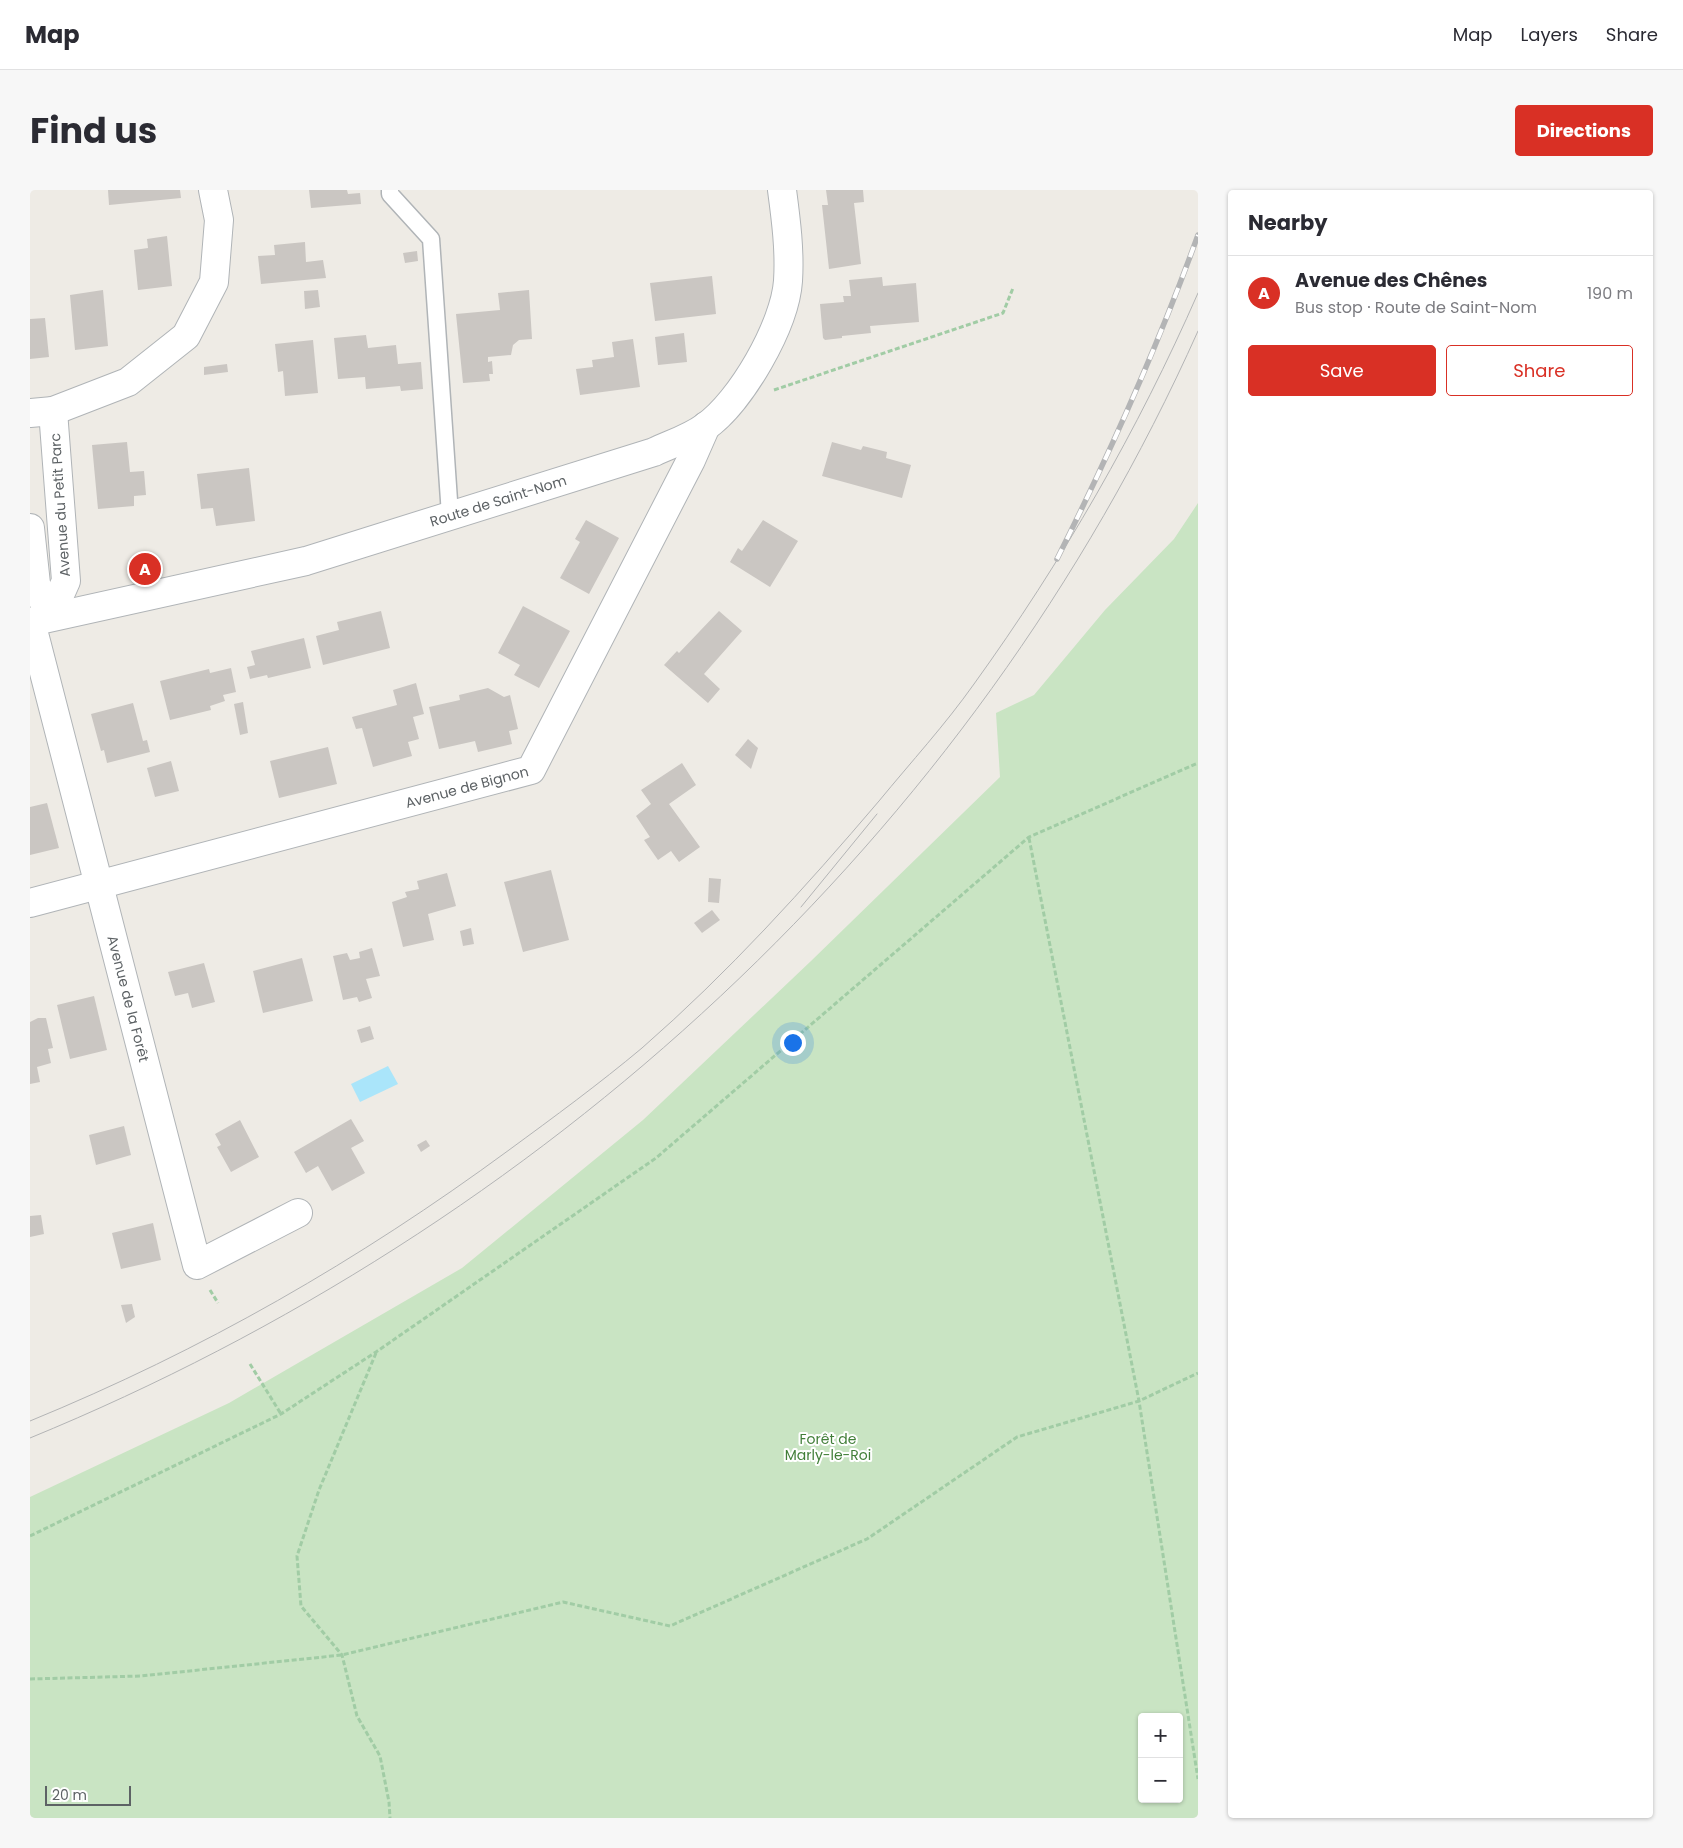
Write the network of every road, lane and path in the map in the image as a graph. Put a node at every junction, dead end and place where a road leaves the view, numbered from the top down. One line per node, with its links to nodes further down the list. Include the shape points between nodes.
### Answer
1 (213, 190): 6 (street, via 219,220 214,282 186,336 128,382)
2 (390, 190): 8 (lane, via 390,194 430,239)
3 (782, 190): 5 (street, Route de Saint-Nom, via 789,255 788,283 772,338)
4 (1013, 288): 5 (path, via 1002,313 763,394)
5 (737, 394): 7 (street, Route de Saint-Nom)
6 (41, 412): 10 (street, Avenue du Petit Parc, via 66,581)
7 (706, 426): 8 (street, Route de Saint-Nom, via 654,452); 13 (street, Avenue de Bignon, via 692,460 532,770)
8 (450, 516): 10 (street, Route de Saint-Nom, via 306,561)
9 (30, 528): 10 (street)
10 (37, 620): 13 (street, Avenue de la Forêt)
11 (1198, 763): 12 (path)
12 (1029, 837): 16 (path, via 656,1158); 19 (path)
13 (100, 885): 14 (street, Avenue de Bignon); 15 (street, Avenue de la Forêt, via 197,1265)
14 (30, 903)
15 (298, 1213)
16 (376, 1352): 20 (path); 22 (path, via 319,1490 297,1556 301,1606)
17 (250, 1364): 20 (path)
18 (1198, 1373): 19 (path)
19 (1139, 1401): 22 (path, via 1017,1437 867,1538 670,1626 563,1602); 24 (path)
20 (281, 1414): 21 (path)
21 (30, 1536)
22 (342, 1655): 23 (path, via 141,1676); 25 (path, via 357,1716 380,1756)
23 (30, 1679)
24 (1198, 1779)
25 (390, 1818)

